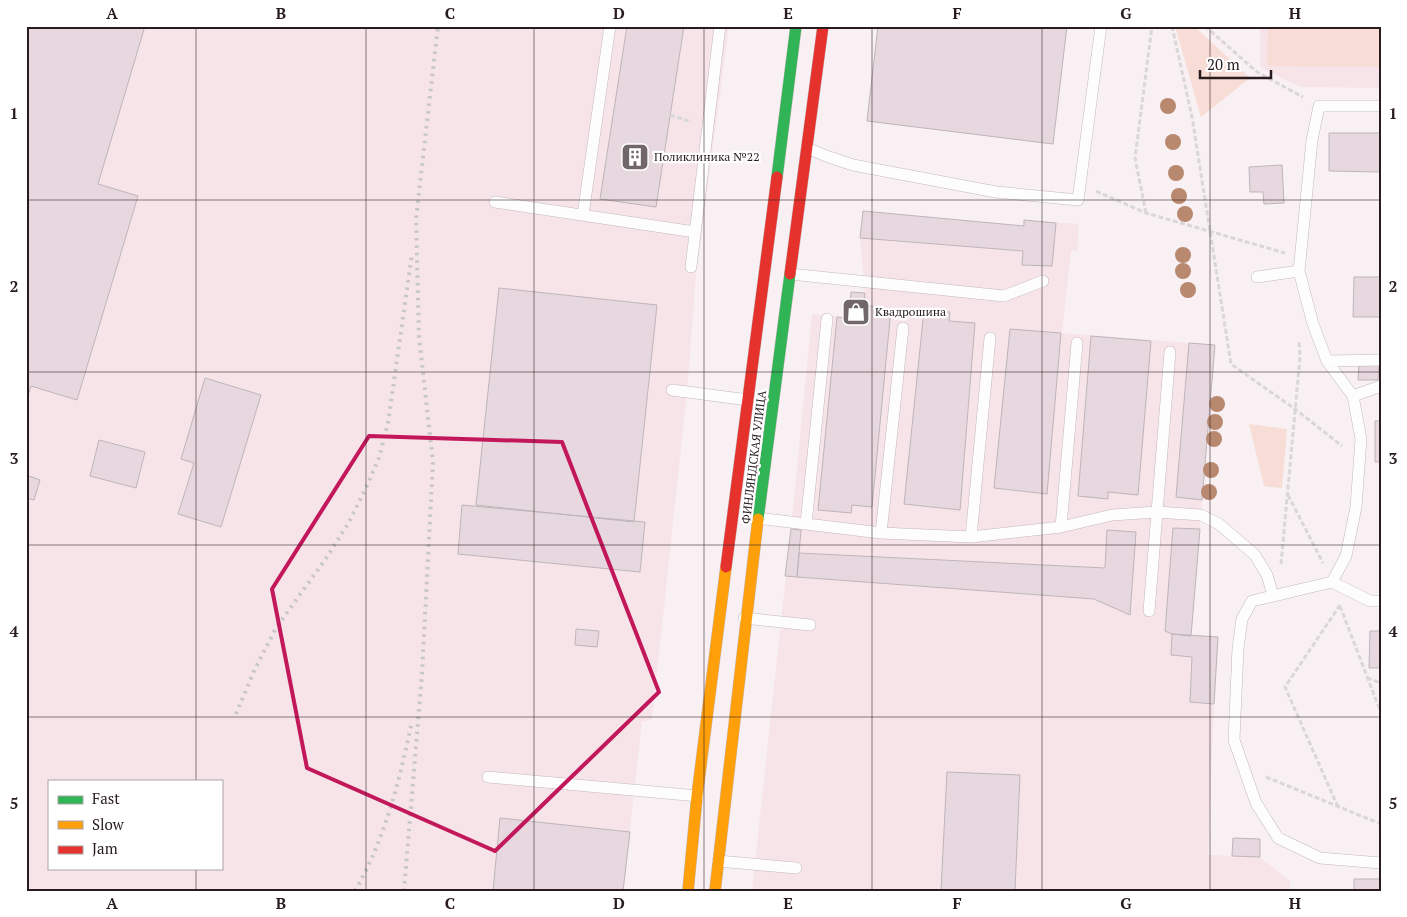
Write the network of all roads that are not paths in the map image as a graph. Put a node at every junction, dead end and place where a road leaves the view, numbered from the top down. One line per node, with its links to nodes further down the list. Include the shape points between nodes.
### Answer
1 (610, 26): 9 (lane)
2 (720, 26): 10 (lane)
3 (796, 26): 7 (street, ФИНЛЯНДСКАЯ УЛИЦА)
4 (823, 26): 7 (street, ФИНЛЯНДСКАЯ УЛИЦА)
5 (1101, 26): 7 (lane, via 1078,200 996,192 853,165)
6 (1381, 106): 12 (lane, via 1319,106 1312,140)
7 (794, 146): 13 (street, ФИНЛЯНДСКАЯ УЛИЦА); 26 (street, ФИНЛЯНДСКАЯ УЛИЦА)
8 (495, 202): 9 (lane)
9 (582, 215): 10 (lane)
10 (695, 232): 11 (lane)
11 (691, 267)
12 (1299, 271): 14 (lane); 22 (lane)
13 (790, 274): 15 (lane, via 1004,296); 26 (street, ФИНЛЯНДСКАЯ УЛИЦА)
14 (1258, 277)
15 (1043, 281)
16 (828, 319): 30 (lane)
17 (903, 328): 32 (lane)
18 (990, 338): 33 (lane)
19 (1077, 343): 31 (lane)
20 (1170, 352): 27 (lane)
21 (1381, 360): 22 (lane)
22 (1327, 361): 25 (lane)
23 (1381, 386): 25 (lane)
24 (672, 390): 26 (lane)
25 (1353, 396): 34 (lane, via 1361,439 1356,507 1346,556)
26 (761, 401): 28 (street, ФИНЛЯНДСКАЯ УЛИЦА); 29 (street, ФИНЛЯНДСКАЯ УЛИЦА)
27 (1157, 512): 31 (lane, via 1112,515); 35 (lane, via 1201,515 1218,524 1255,555); 37 (lane)
28 (733, 515): 29 (lane); 38 (street, ФИНЛЯНДСКАЯ УЛИЦА)
29 (760, 519): 30 (lane); 39 (street, ФИНЛЯНДСКАЯ УЛИЦА)
30 (806, 524): 32 (lane)
31 (1061, 527): 33 (lane)
32 (881, 533): 33 (lane)
33 (971, 537)
34 (1332, 582): 35 (lane); 36 (lane, via 1370,601)
35 (1277, 594): 44 (lane, via 1252,601 1242,620 1238,648 1234,740 1256,804 1278,838 1320,858)
36 (1381, 601)
37 (1149, 610)
38 (720, 615): 39 (lane); 42 (street, ФИНЛЯНДСКАЯ УЛИЦА)
39 (746, 618): 40 (lane); 42 (street, ФИНЛЯНДСКАЯ УЛИЦА)
40 (810, 625)
41 (488, 777): 42 (lane)
42 (711, 797): 43 (street, ФИНЛЯНДСКАЯ УЛИЦА); 43 (street, ФИНЛЯНДСКАЯ УЛИЦА)
43 (705, 860): 45 (lane); 46 (street, ФИНЛЯНДСКАЯ УЛИЦА); 47 (street, ФИНЛЯНДСКАЯ УЛИЦА)
44 (1381, 863)
45 (796, 868)
46 (688, 891)
47 (715, 891)

